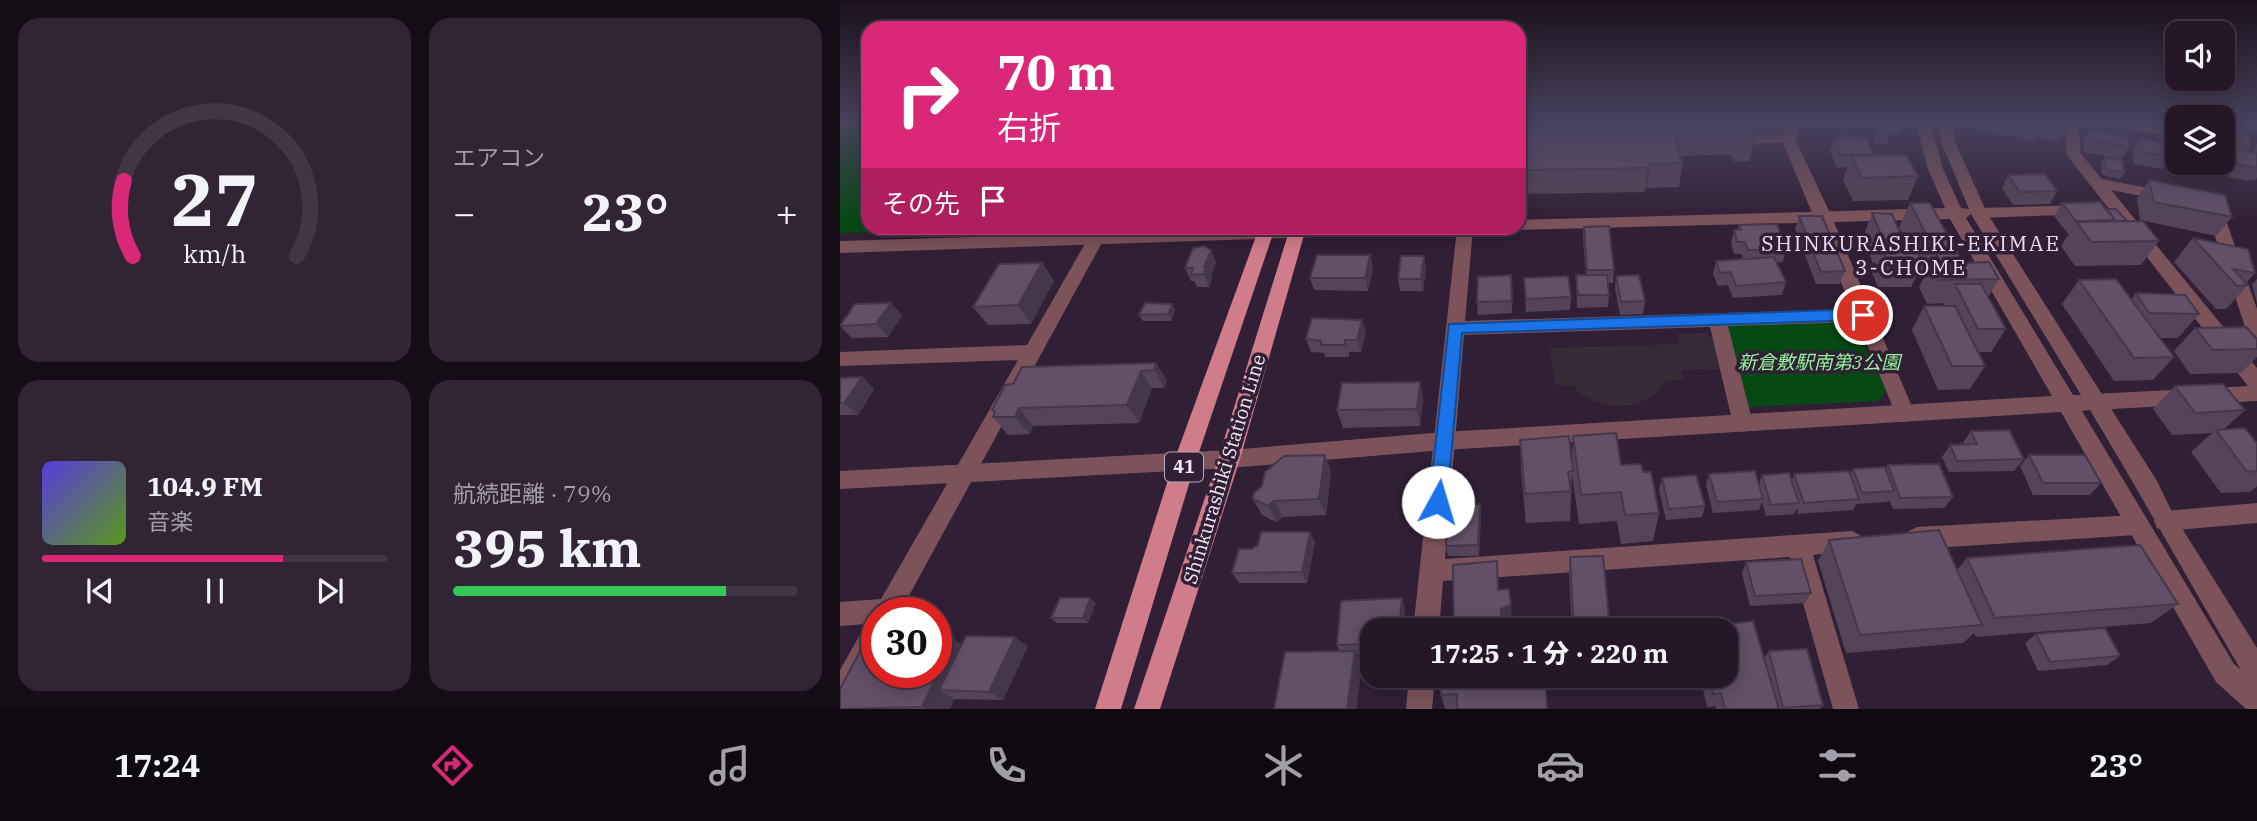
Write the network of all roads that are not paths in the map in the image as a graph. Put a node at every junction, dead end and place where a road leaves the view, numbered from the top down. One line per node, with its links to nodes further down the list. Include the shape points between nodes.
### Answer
1 (1795, 155): 9 (street)
2 (1930, 155): 7 (street)
3 (1953, 155): 8 (street)
4 (2075, 155): 5 (street)
5 (2097, 183): 6 (street); 21 (street, via 2216,206)
6 (2116, 209): 8 (street); 20 (street)
7 (1955, 213): 8 (street); 9 (street); 27 (street)
8 (1979, 213): 26 (street)
9 (1823, 215): 10 (street); 17 (street)
10 (1526, 225)
11 (1062, 235): 16 (street)
12 (1098, 235): 22 (street)
13 (1265, 235): 32 (main road, Shinkurashiki Station Line / 41)
14 (1296, 235): 31 (main road, Shinkurashiki Station Line / 41)
15 (1464, 235): 19 (street)
16 (840, 247)
17 (1863, 315): 18 (street); 28 (street)
18 (1717, 319): 19 (street); 29 (street)
19 (1454, 328): 30 (street)
20 (2216, 331): 21 (street); 24 (street)
21 (2257, 336)
22 (1032, 352): 23 (street); 33 (street)
23 (840, 359)
24 (2257, 382)
25 (2257, 393): 26 (street)
26 (2094, 402): 27 (street); 36 (street)
27 (2067, 403): 28 (street); 37 (street)
28 (1905, 414): 29 (street)
29 (1743, 424): 30 (street)
30 (1444, 441): 31 (street); 39 (street)
31 (1229, 459): 32 (street); 50 (main road, Shinkurashiki Station Line / 41)
32 (1185, 461): 33 (street); 49 (main road, Shinkurashiki Station Line / 41)
33 (965, 472): 34 (street); 40 (street)
34 (840, 480)
35 (2257, 513): 36 (street)
36 (2165, 521): 45 (street)
37 (2136, 525): 38 (street); 48 (street, via 2225,673)
38 (1798, 545): 39 (street); 52 (street)
39 (1431, 571): 43 (street)
40 (896, 597)
41 (840, 614): 42 (street)
42 (861, 616)
43 (1427, 618)
44 (861, 658): 47 (street)
45 (2257, 672)
46 (1421, 688): 51 (street)
47 (840, 695)
48 (2257, 701)
49 (1108, 709)
50 (1147, 709)
51 (1419, 709)
52 (1846, 709)

